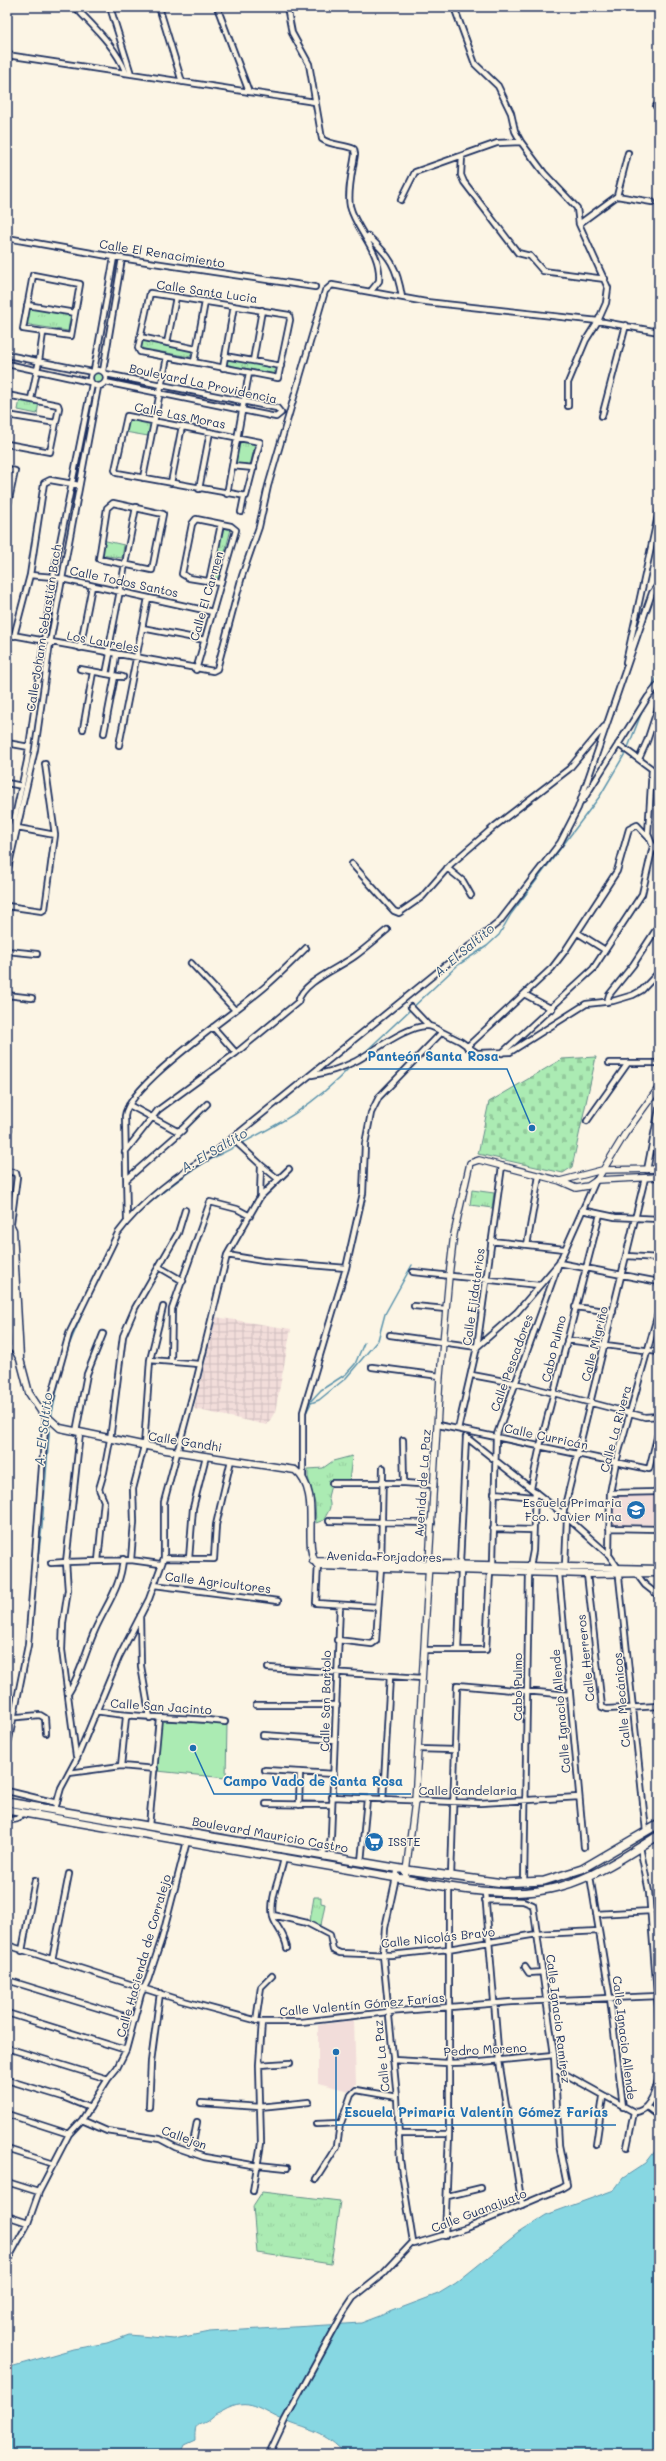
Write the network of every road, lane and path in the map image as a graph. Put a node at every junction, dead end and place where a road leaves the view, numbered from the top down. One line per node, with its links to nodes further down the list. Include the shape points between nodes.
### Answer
1 (75, 7): 8 (street, via 104,38)
2 (110, 7): 8 (street)
3 (159, 7): 9 (street)
4 (217, 7): 10 (street)
5 (287, 7): 11 (street, via 292,33 309,64)
6 (454, 7): 12 (street, via 475,64 498,86 512,112 515,131)
7 (7, 55): 8 (street)
8 (129, 74): 9 (street)
9 (182, 82): 10 (street)
10 (249, 92): 11 (street)
11 (315, 102): 19 (street, via 322,139 326,143 354,149 349,199 352,211)
12 (521, 142): 14 (street, via 497,143); 18 (street, via 544,173 577,208)
13 (628, 153): 15 (street)
14 (462, 156): 16 (street, via 415,172); 23 (street, via 461,175 464,182 518,253 530,256 543,271)
15 (618, 196): 17 (street); 18 (street)
16 (401, 200)
17 (652, 202)
18 (579, 224): 23 (street)
19 (366, 235): 25 (street, via 377,261 379,276 378,283); 27 (street, via 391,260 396,269)
20 (7, 238): 21 (street, Calle El Renacimiento)
21 (114, 257): 22 (street, Calle El Renacimiento); 50 (street)
22 (122, 258): 24 (street, Calle El Renacimiento); 51 (street)
23 (605, 279): 33 (street, via 608,298)
24 (315, 287)
25 (371, 291): 27 (street, Los Laureles); 108 (street, Los Laureles, via 337,284 328,286 325,291 268,486 259,527 242,576 220,665 213,671)
26 (176, 297): 28 (street, Calle Santa Lucia); 37 (street, Calle Santa Lucia, via 150,294); 38 (street)
27 (402, 297): 33 (street, Los Laureles, via 426,302)
28 (205, 302): 30 (street, Calle Santa Lucia); 39 (street)
29 (27, 305): 32 (street); 32 (street, via 33,275 76,282 81,285); 36 (street, via 23,329)
30 (234, 306): 31 (street, Calle Santa Lucia); 41 (street)
31 (262, 310): 44 (street); 47 (street, Calle Santa Lucia, via 290,316)
32 (75, 313): 36 (street, via 70,336)
33 (598, 321): 34 (street, Los Laureles); 61 (street, via 586,340 568,383)
34 (626, 325): 35 (street, Los Laureles); 64 (street)
35 (659, 332)
36 (43, 333): 43 (street)
37 (140, 338): 38 (street); 42 (street, via 140,352)
38 (167, 343): 39 (street)
39 (196, 348): 45 (street)
40 (7, 354): 43 (street)
41 (225, 356): 44 (street); 48 (street)
42 (167, 358): 45 (street); 55 (street)
43 (38, 361): 49 (street); 50 (street)
44 (253, 361): 47 (street)
45 (194, 362): 48 (street)
46 (7, 364): 49 (street)
47 (280, 366): 52 (street, via 277,378)
48 (223, 368): 52 (street)
49 (36, 370): 54 (street); 59 (street)
50 (93, 371): 51 (street, Boulevard La Providencia); 54 (street, Calle Johann Sebastián Bach)
51 (104, 373): 53 (street); 55 (street, Boulevard La Providencia)
52 (249, 373): 60 (street)
53 (105, 382): 56 (street); 57 (street, Boulevard La Providencia)
54 (91, 383): 56 (street); 76 (street, Calle Johann Sebastián Bach)
55 (161, 385): 57 (street); 60 (street, Boulevard La Providencia)
56 (98, 387): 77 (street, Calle Johann Sebastián Bach)
57 (160, 393): 62 (street, Boulevard La Providencia); 65 (street)
58 (7, 395): 59 (street)
59 (31, 399): 66 (street, via 59,406)
60 (244, 402): 62 (street); 62 (street, Boulevard La Providencia, via 279,409 281,413 276,417)
61 (568, 406)
62 (242, 410): 69 (street)
63 (7, 415): 66 (street)
64 (602, 416)
65 (155, 421): 67 (street, Calle Las Moras); 74 (street); 74 (street, Calle Las Moras, via 128,416 124,423 115,472)
66 (56, 423): 70 (street, via 50,452)
67 (182, 426): 68 (street, Calle Las Moras); 75 (street)
68 (210, 432): 69 (street, Calle Las Moras); 78 (street)
69 (238, 437): 71 (street); 72 (street, Calle Las Moras, via 260,443)
70 (7, 444)
71 (232, 466): 72 (street); 79 (street)
72 (254, 468): 80 (street, Calle Las Moras)
73 (7, 469): 82 (street, via 15,471)
74 (143, 478): 75 (street, Calle Las Moras)
75 (171, 483): 78 (street, Calle Las Moras)
76 (72, 484): 77 (street); 87 (street, via 45,481); 88 (street, Calle Johann Sebastián Bach)
77 (79, 485): 89 (street, Calle Johann Sebastián Bach)
78 (199, 489): 79 (street, Calle Las Moras)
79 (227, 494): 80 (street, Calle Las Moras)
80 (244, 497): 84 (street)
81 (136, 508): 86 (street); 86 (street, via 113,503 107,508 98,558); 86 (street, via 163,514 153,569)
82 (7, 509)
83 (659, 511): 113 (street)
84 (241, 512)
85 (221, 524): 90 (street); 90 (street, via 194,520 185,555 183,575); 91 (street, Calle El Carmen, via 235,528)
86 (124, 565): 94 (street)
87 (30, 575): 88 (street, Calle Todos Santos); 99 (street)
88 (53, 577): 89 (street, Calle Todos Santos); 101 (street, Calle Johann Sebastián Bach)
89 (61, 579): 93 (street, Calle Todos Santos); 102 (street, Calle Johann Sebastián Bach)
90 (209, 581): 91 (street)
91 (220, 583): 96 (street, Calle El Carmen)
92 (659, 584): 113 (street, via 652,593)
93 (92, 586): 94 (street, Calle Todos Santos); 103 (street)
94 (119, 592): 95 (street, Calle Todos Santos); 104 (street)
95 (148, 598): 96 (street, Calle Todos Santos); 97 (street)
96 (213, 612): 100 (street, Calle El Carmen)
97 (142, 628): 100 (street); 106 (street)
98 (7, 634): 99 (street, Los Laureles)
99 (14, 636): 101 (street, Los Laureles)
100 (205, 640): 108 (street, Calle El Carmen)
101 (42, 642): 102 (street, Los Laureles); 122 (street, Calle Johann Sebastián Bach)
102 (50, 643): 103 (street, Los Laureles); 130 (street, Calle Johann Sebastián Bach, via 35,749)
103 (80, 648): 104 (street, Los Laureles)
104 (109, 653): 105 (street, Los Laureles); 110 (street)
105 (116, 655): 106 (street, Los Laureles); 111 (street)
106 (136, 658): 108 (street, Los Laureles); 121 (street)
107 (80, 669): 109 (street)
108 (196, 670)
109 (93, 672): 110 (street); 117 (street)
110 (106, 674): 111 (street)
111 (114, 675): 112 (street); 118 (street)
112 (122, 677)
113 (622, 684): 116 (street)
114 (659, 684): 120 (street)
115 (659, 705): 123 (street)
116 (606, 724): 129 (street); 137 (street, via 569,769 495,826)
117 (83, 729)
118 (104, 733)
119 (7, 743): 122 (street)
120 (618, 744): 123 (street); 129 (street)
121 (119, 745)
122 (29, 747): 128 (street, Calle Johann Sebastián Bach)
123 (639, 759): 125 (street, via 651,767)
124 (45, 764): 131 (street)
125 (653, 773): 126 (street); 132 (street, via 648,815)
126 (659, 774)
127 (7, 783): 128 (street)
128 (22, 786): 130 (street, Calle Johann Sebastián Bach)
129 (578, 808): 166 (street, via 560,843 499,922)
130 (12, 827): 131 (street); 135 (street, Calle Johann Sebastián Bach); 138 (street, Calle Johann Sebastián Bach)
131 (55, 835): 140 (street, via 44,911)
132 (649, 838): 133 (street); 143 (street, via 637,826 629,828 617,871)
133 (653, 846): 134 (street); 145 (street, via 642,894)
134 (659, 853)
135 (7, 854)
136 (352, 864): 137 (street, via 396,913 422,897)
137 (447, 868): 139 (street, via 463,881)
138 (7, 873)
139 (472, 895)
140 (7, 906)
141 (659, 925): 153 (street, via 633,965 609,995)
142 (387, 930): 161 (street, via 354,956 315,981 299,996 298,1002)
143 (578, 933): 145 (street); 150 (street, via 552,968)
144 (306, 948): 156 (street, via 266,986)
145 (605, 950): 155 (street, via 590,973)
146 (7, 951): 147 (street)
147 (37, 954)
148 (191, 963): 156 (street)
149 (659, 972): 153 (street, via 642,990)
150 (524, 994): 155 (street); 160 (street)
151 (7, 995): 152 (street)
152 (32, 998)
153 (607, 1002): 162 (street, via 586,1004 514,1050)
154 (411, 1007): 157 (street)
155 (552, 1009): 162 (street)
156 (235, 1010): 158 (street)
157 (429, 1026): 159 (street); 166 (street, via 398,1036 356,1061 328,1073)
158 (213, 1027): 161 (street); 169 (street, via 157,1073)
159 (442, 1032): 160 (street); 209 (street, via 379,1098 373,1108 365,1144 363,1193)
160 (467, 1047): 162 (street, via 480,1054)
161 (236, 1053): 171 (street, via 160,1108)
162 (502, 1053)
163 (609, 1063): 164 (street)
164 (628, 1063): 165 (street); 172 (street)
165 (659, 1063)
166 (312, 1075): 175 (street)
167 (659, 1087): 181 (street)
168 (207, 1104): 171 (street, via 177,1131)
169 (129, 1105): 171 (street); 176 (street, via 125,1116)
170 (659, 1109): 174 (street)
171 (152, 1117): 176 (street)
172 (587, 1121)
173 (188, 1125): 187 (street)
174 (657, 1131): 182 (street)
175 (232, 1138): 177 (street); 199 (street, via 171,1183)
176 (125, 1152): 187 (street)
177 (261, 1165): 188 (street); 191 (street)
178 (502, 1166): 184 (street); 201 (street, Calle Ejidatarios); 212 (street, Avenida de La Paz, via 477,1159 470,1163 454,1234)
179 (289, 1169): 188 (street)
180 (659, 1169): 182 (street)
181 (602, 1170): 182 (street); 189 (street); 190 (street)
182 (647, 1170)
183 (7, 1171): 198 (street, via 16,1173 18,1177)
184 (539, 1176): 190 (street); 202 (street)
185 (659, 1177): 186 (street)
186 (645, 1178): 189 (street); 196 (street, Calle Migriño)
187 (127, 1179): 199 (street)
188 (278, 1179): 191 (street)
189 (596, 1180): 190 (street, via 580,1188); 193 (street, Calle Pescadores)
190 (560, 1181)
191 (260, 1197): 195 (street)
192 (185, 1210): 208 (street, via 178,1234)
193 (582, 1210): 194 (street); 203 (street, Calle Pescadores)
194 (600, 1214): 196 (street); 210 (street, Cabo Pulmo)
195 (250, 1216): 204 (street); 215 (street, via 237,1209 210,1202)
196 (636, 1219): 197 (street); 205 (street, Calle Migriño)
197 (659, 1219)
198 (9, 1220): 229 (main road, Calle Gandhi)
199 (127, 1220): 244 (street, via 110,1246 69,1334)
200 (7, 1236): 229 (main road, Calle Gandhi)
201 (491, 1241): 202 (street); 214 (street, Calle Ejidatarios)
202 (527, 1245): 203 (street)
203 (564, 1249): 207 (street, Calle Pescadores)
204 (227, 1255): 209 (street, via 263,1261); 236 (street)
205 (627, 1256): 206 (street); 213 (street, Calle Migriño)
206 (659, 1258)
207 (558, 1263): 210 (street); 217 (street); 240 (street, Calle Pescadores)
208 (159, 1267): 215 (street); 253 (street, via 135,1308 124,1336)
209 (346, 1268): 266 (street, via 303,1412)
210 (585, 1269): 213 (street); 220 (street, Cabo Pulmo)
211 (413, 1272): 212 (street)
212 (449, 1276): 214 (street); 221 (street, Avenida de La Paz)
213 (622, 1276): 216 (street); 223 (street, Calle Migriño)
214 (486, 1280): 217 (street); 230 (street, Calle Ejidatarios)
215 (183, 1281): 235 (street, via 172,1309)
216 (659, 1282)
217 (539, 1285): 230 (street, via 514,1315)
218 (414, 1306): 221 (street)
219 (163, 1307): 234 (street)
220 (575, 1307): 223 (street); 226 (street, Cabo Pulmo)
221 (446, 1309): 227 (street, Avenida de La Paz)
222 (659, 1310): 232 (street, Calle La Rivera)
223 (613, 1312): 228 (street, Calle Migriño)
224 (103, 1334): 250 (street, via 87,1374)
225 (390, 1335): 227 (street)
226 (566, 1340): 228 (street); 241 (street, Cabo Pulmo)
227 (443, 1342): 230 (street); 239 (street, Avenida de La Paz)
228 (605, 1345): 232 (street); 242 (street, Calle Migriño)
229 (17, 1347): 231 (street); 244 (main road, Calle Gandhi, via 29,1393)
230 (477, 1347): 238 (street, Calle Ejidatarios)
231 (7, 1349)
232 (648, 1351): 233 (street); 243 (street, Calle La Rivera)
233 (659, 1352)
234 (150, 1360): 235 (street); 255 (street)
235 (171, 1361): 236 (street)
236 (199, 1364): 259 (street)
237 (372, 1366): 239 (street)
238 (472, 1375): 240 (street); 247 (street, Calle Ejidatarios)
239 (440, 1376): 246 (street, Avenida de La Paz)
240 (515, 1383): 241 (street); 252 (street, Calle Pescadores)
241 (553, 1394): 242 (street); 256 (street, Cabo Pulmo)
242 (591, 1405): 243 (street); 260 (street, Calle Migriño)
243 (630, 1413): 245 (street); 264 (street, Calle La Rivera)
244 (46, 1416): 250 (main road, Calle Gandhi, via 60,1428); 335 (street, via 28,1645)
245 (659, 1416)
246 (438, 1425): 247 (street, Calle Curricán); 270 (street, Avenida de La Paz)
247 (458, 1429): 249 (street, Calle Curricán)
248 (659, 1430): 257 (street)
249 (467, 1431): 251 (street); 252 (street, Calle Curricán)
250 (78, 1432): 253 (main road, Calle Gandhi); 290 (street)
251 (466, 1437): 263 (street); 293 (street)
252 (496, 1437): 256 (street, Calle Curricán); 263 (street, Calle Pescadores)
253 (110, 1440): 255 (main road, Calle Gandhi); 289 (street, via 98,1489 104,1501)
254 (403, 1440): 269 (street)
255 (144, 1446): 259 (main road, Calle Gandhi); 288 (street, via 132,1489 134,1522)
256 (540, 1446): 260 (street, Calle Curricán); 271 (street, Cabo Pulmo)
257 (654, 1449): 258 (street); 264 (street, Calle Curricán, via 649,1469)
258 (659, 1450)
259 (178, 1452): 261 (main road, Calle Gandhi); 285 (street, via 164,1502)
260 (579, 1454): 264 (street, Calle Curricán); 275 (street, Calle Migriño)
261 (206, 1456): 262 (main road, Calle Gandhi); 286 (street, via 192,1514)
262 (231, 1460): 266 (main road, Calle Gandhi, via 290,1468 298,1472); 286 (street, via 216,1525 214,1559)
263 (494, 1460): 271 (street); 273 (street, Calle Pescadores)
264 (616, 1462): 274 (street, Calle La Rivera)
265 (383, 1468): 268 (street)
266 (303, 1479): 291 (main road, via 311,1509)
267 (332, 1483): 268 (street)
268 (384, 1483): 269 (street); 278 (street)
269 (404, 1483): 270 (street)
270 (434, 1485): 279 (street, Avenida de La Paz)
271 (533, 1492): 273 (street); 275 (street); 283 (street, Cabo Pulmo)
272 (659, 1492): 274 (street)
273 (494, 1493): 281 (street, Calle Pescadores)
274 (610, 1493): 280 (street, Calle La Rivera)
275 (563, 1514): 276 (street)
276 (567, 1518): 284 (street); 299 (street)
277 (329, 1520): 278 (street)
278 (382, 1522): 279 (street); 296 (street)
279 (432, 1523): 297 (street, Avenida de La Paz)
280 (608, 1528): 282 (street); 284 (street, Calle La Rivera)
281 (493, 1529): 283 (street); 294 (street, Calle Pescadores)
282 (659, 1529)
283 (533, 1530): 298 (street, Cabo Pulmo)
284 (609, 1555): 302 (street)
285 (164, 1558): 286 (street); 295 (street)
286 (189, 1558)
287 (123, 1559): 288 (street); 289 (street); 324 (street, via 119,1585 96,1629 77,1680)
288 (131, 1560): 295 (street)
289 (98, 1561): 290 (street)
290 (66, 1562): 292 (street); 324 (street, via 68,1584 62,1650)
291 (316, 1562): 296 (main road, Avenida Forjadores); 313 (street, via 316,1603)
292 (51, 1563)
293 (460, 1563): 294 (main road, Avenida Forjadores); 297 (main road, Avenida Forjadores)
294 (493, 1563): 298 (main road, Avenida Forjadores)
295 (160, 1564): 309 (street)
296 (381, 1564): 297 (main road, Avenida Forjadores); 314 (street)
297 (430, 1565): 301 (main road, Avenida Forjadores); 317 (street, Avenida de La Paz)
298 (531, 1565): 299 (main road, Avenida Forjadores); 304 (street, Cabo Pulmo)
299 (565, 1566): 302 (main road, Avenida Forjadores)
300 (659, 1569): 302 (main road, Avenida Forjadores)
301 (461, 1570): 303 (main road, Avenida Forjadores); 318 (street)
302 (619, 1570): 305 (main road, Avenida Forjadores); 307 (main road, Avenida Forjadores); 329 (street, Calle Mecánicos)
303 (490, 1571): 304 (main road, Avenida Forjadores); 318 (street, via 486,1650)
304 (529, 1572): 306 (main road, Avenida Forjadores); 323 (street, Cabo Pulmo)
305 (636, 1573): 308 (main road, Avenida Forjadores); 310 (street, via 645,1585)
306 (559, 1574): 307 (main road, Avenida Forjadores); 325 (street, Calle Ignacio Allende)
307 (587, 1574): 329 (street, Calle Herreros, via 601,1705 607,1709)
308 (659, 1574)
309 (154, 1585): 311 (street, Calle Agricultores); 315 (street)
310 (659, 1596): 312 (street)
311 (278, 1601)
312 (659, 1604)
313 (340, 1605): 314 (street); 316 (street, Calle San Bartolo)
314 (378, 1607): 316 (street, via 375,1643)
315 (140, 1614): 330 (street); 333 (street, via 141,1666)
316 (337, 1640): 320 (street, Calle San Bartolo)
317 (424, 1650): 318 (street); 322 (street, Avenida de La Paz)
318 (458, 1650)
319 (268, 1668): 320 (street)
320 (338, 1673): 321 (street); 327 (street, Calle San Bartolo)
321 (390, 1676): 322 (street); 354 (street)
322 (422, 1678): 341 (street, Avenida de La Paz)
323 (527, 1690): 325 (street); 342 (street, via 457,1685); 356 (street, Cabo Pulmo)
324 (69, 1692): 343 (street)
325 (570, 1694): 352 (street, Calle Ignacio Allende)
326 (256, 1705): 327 (street)
327 (337, 1705): 339 (street, Calle San Bartolo)
328 (659, 1706): 329 (street, Calle Herreros)
329 (633, 1707): 368 (street, Calle Mecánicos)
330 (96, 1711): 331 (street, Calle San Jacinto); 343 (street)
331 (126, 1717): 333 (street, Calle San Jacinto); 344 (street)
332 (7, 1718): 335 (street)
333 (150, 1718): 334 (street, Calle San Jacinto)
334 (159, 1718): 336 (street, Calle San Jacinto); 345 (street)
335 (14, 1719): 337 (street, via 43,1716); 340 (street)
336 (225, 1722)
337 (46, 1733)
338 (263, 1735): 339 (street)
339 (335, 1740): 349 (street, Calle San Bartolo)
340 (7, 1749)
341 (418, 1749): 342 (street); 355 (street, Avenida de La Paz)
342 (454, 1750): 358 (street)
343 (77, 1758): 348 (street)
344 (121, 1766): 345 (street); 348 (street)
345 (155, 1769): 367 (street)
346 (265, 1770): 347 (street)
347 (300, 1772): 349 (street); 360 (street)
348 (69, 1773): 362 (street)
349 (334, 1774): 351 (street, Calle San Bartolo)
350 (7, 1791): 362 (street)
351 (332, 1797): 353 (street, Calle Candelaria); 361 (street, Calle San Bartolo)
352 (579, 1797): 356 (street, Calle Candelaria); 371 (street, Calle Ignacio Allende)
353 (367, 1799): 354 (street, Calle Candelaria); 375 (street)
354 (383, 1800): 355 (street, Calle Candelaria)
355 (415, 1801): 358 (street, Calle Candelaria); 377 (street, Avenida de La Paz)
356 (525, 1801): 358 (street, Calle Candelaria); 384 (street, Cabo Pulmo)
357 (7, 1802): 362 (main road, Boulevard Mauricio Castro)
358 (452, 1802): 381 (street)
359 (266, 1804): 360 (street)
360 (299, 1805): 361 (street)
361 (332, 1805): 373 (street, Calle San Bartolo, via 330,1840)
362 (56, 1806): 367 (main road, Boulevard Mauricio Castro)
363 (7, 1810): 364 (main road, Boulevard Mauricio Castro)
364 (23, 1813): 365 (street); 370 (main road, Boulevard Mauricio Castro)
365 (7, 1821)
366 (659, 1824): 368 (main road, Boulevard Mauricio Castro)
367 (148, 1826): 373 (main road, Boulevard Mauricio Castro)
368 (646, 1831): 384 (main road, Boulevard Mauricio Castro, via 582,1869 544,1881)
369 (659, 1836): 372 (main road, Boulevard Mauricio Castro)
370 (187, 1841): 374 (main road, Boulevard Mauricio Castro); 404 (street, Calle Hacienda de Corralejo, via 160,1946)
371 (584, 1847)
372 (640, 1848): 379 (main road, Boulevard Mauricio Castro); 388 (street, via 645,1864)
373 (321, 1855): 375 (main road, Boulevard Mauricio Castro)
374 (284, 1858): 380 (main road, Boulevard Mauricio Castro); 390 (street, via 275,1894)
375 (361, 1862): 376 (main road, Boulevard Mauricio Castro)
376 (398, 1868): 377 (main road, Boulevard Mauricio Castro); 380 (street, Calle La Paz)
377 (407, 1870): 381 (main road, Boulevard Mauricio Castro); 382 (street, Avenida de La Paz)
378 (69, 1874): 399 (street)
379 (590, 1876): 386 (main road, Boulevard Mauricio Castro, via 575,1883 543,1891); 389 (street, Calle Ignacio Allende)
380 (397, 1877): 382 (main road, Boulevard Mauricio Castro); 398 (street, Calle La Paz, via 385,1928)
381 (451, 1877): 384 (main road, Boulevard Mauricio Castro)
382 (405, 1879): 385 (main road, Boulevard Mauricio Castro)
383 (34, 1880): 397 (street)
384 (524, 1883)
385 (449, 1887): 386 (main road, Boulevard Mauricio Castro); 396 (street)
386 (484, 1892): 387 (street)
387 (485, 1900): 392 (street, Calle Ignacio Ramírez, via 531,1903); 393 (street)
388 (650, 1911): 389 (street); 406 (street)
389 (596, 1914): 391 (street, Calle Ignacio Allende)
390 (273, 1915): 395 (street, via 285,1936); 398 (street, Calle Nicolás Bravo, via 307,1923 330,1935 335,1952)
391 (599, 1931): 392 (street, Calle Nicolás Bravo); 407 (street, Calle Ignacio Allende)
392 (537, 1934): 393 (street, Calle Nicolás Bravo); 401 (street, Calle Ignacio Ramírez)
393 (488, 1943): 396 (street, Calle Nicolás Bravo); 409 (street)
394 (7, 1945): 397 (street, Calle Valentín Gómez Farías)
395 (287, 1948)
396 (448, 1949): 398 (street, Calle Nicolás Bravo); 410 (street)
397 (22, 1951): 399 (street, Calle Valentín Gómez Farías)
398 (382, 1955): 411 (street, Calle La Paz)
399 (52, 1960): 404 (street, Calle Valentín Gómez Farías)
400 (525, 1966): 401 (street, via 528,1973)
401 (543, 1972): 408 (street, Calle Ignacio Ramírez)
402 (272, 1976): 415 (street, via 261,1987)
403 (7, 1980): 413 (street)
404 (144, 1988): 405 (street, Calle Valentín Gómez Farías); 413 (street, Calle Hacienda de Corralejo)
405 (160, 1993): 415 (street, Calle Valentín Gómez Farías); 432 (street, via 150,2074)
406 (659, 1996): 407 (street, Calle Valentín Gómez Farías); 414 (street)
407 (610, 1998): 408 (street, Calle Valentín Gómez Farías); 434 (street, Calle Ignacio Allende)
408 (546, 2000): 409 (street, Calle Valentín Gómez Farías); 418 (street, Calle Ignacio Ramírez)
409 (493, 2003): 410 (street, Calle Valentín Gómez Farías); 420 (street)
410 (448, 2007): 411 (street, Calle Valentín Gómez Farías); 422 (street)
411 (388, 2012): 415 (street, Calle Valentín Gómez Farías, via 301,2022); 419 (street, Calle La Paz)
412 (7, 2014): 417 (street)
413 (134, 2020): 417 (street, Calle Hacienda de Corralejo)
414 (659, 2020)
415 (259, 2022): 423 (street)
416 (7, 2048): 426 (street)
417 (126, 2050): 426 (street, Calle Hacienda de Corralejo, via 118,2068)
418 (554, 2055): 420 (street, Pedro Moreno); 424 (street, Calle Ignacio Ramírez)
419 (393, 2060): 422 (street, Pedro Moreno); 428 (street, Calle La Paz)
420 (499, 2061): 422 (street, Pedro Moreno); 461 (street)
421 (290, 2063): 423 (street)
422 (448, 2063): 446 (street)
423 (259, 2065): 433 (street)
424 (556, 2069): 429 (street); 456 (street, Calle Ignacio Ramírez, via 559,2145)
425 (659, 2076): 435 (street)
426 (108, 2078): 436 (street, Calle Hacienda de Corralejo)
427 (7, 2080): 436 (street)
428 (397, 2097): 443 (street, via 356,2090 351,2095 344,2120); 445 (street, Calle La Paz)
429 (603, 2097): 434 (street); 447 (street)
430 (309, 2102): 433 (street)
431 (201, 2103): 433 (street)
432 (149, 2107)
433 (260, 2107): 452 (street, via 261,2143)
434 (623, 2107): 437 (street)
435 (647, 2107): 437 (street); 439 (street)
436 (90, 2108): 440 (street, Calle Hacienda de Corralejo)
437 (634, 2112): 448 (street)
438 (7, 2114): 444 (street)
439 (659, 2116)
440 (82, 2120): 444 (street, Calle Hacienda de Corralejo); 450 (street, Callejon, via 107,2131 160,2140)
441 (197, 2122): 450 (street)
442 (316, 2124): 443 (street)
443 (340, 2124): 454 (street, via 337,2146)
444 (69, 2134): 451 (street, Calle Hacienda de Corralejo)
445 (398, 2134): 446 (street); 465 (street, Calle La Paz)
446 (449, 2134): 460 (street)
447 (596, 2145)
448 (627, 2147)
449 (7, 2149): 451 (street)
450 (191, 2153): 452 (street, Callejon, via 217,2160)
451 (54, 2164): 459 (street, Calle Hacienda de Corralejo)
452 (258, 2165): 453 (street, Callejon); 458 (street)
453 (287, 2168)
454 (316, 2178)
455 (7, 2182): 459 (street)
456 (567, 2185): 461 (street, Calle Guanajuato)
457 (481, 2188): 460 (street)
458 (253, 2191)
459 (39, 2192): 463 (street, Calle Hacienda de Corralejo)
460 (448, 2196): 464 (street)
461 (522, 2205): 464 (street, Calle Guanajuato)
462 (7, 2216): 463 (street)
463 (28, 2223): 466 (street, Calle Hacienda de Corralejo)
464 (445, 2236): 465 (street, Calle Guanajuato, via 414,2244)
465 (412, 2242): 468 (street, via 383,2274 353,2298 314,2364)
466 (9, 2251): 467 (street, Calle Hacienda de Corralejo)
467 (7, 2261)
468 (269, 2454)

